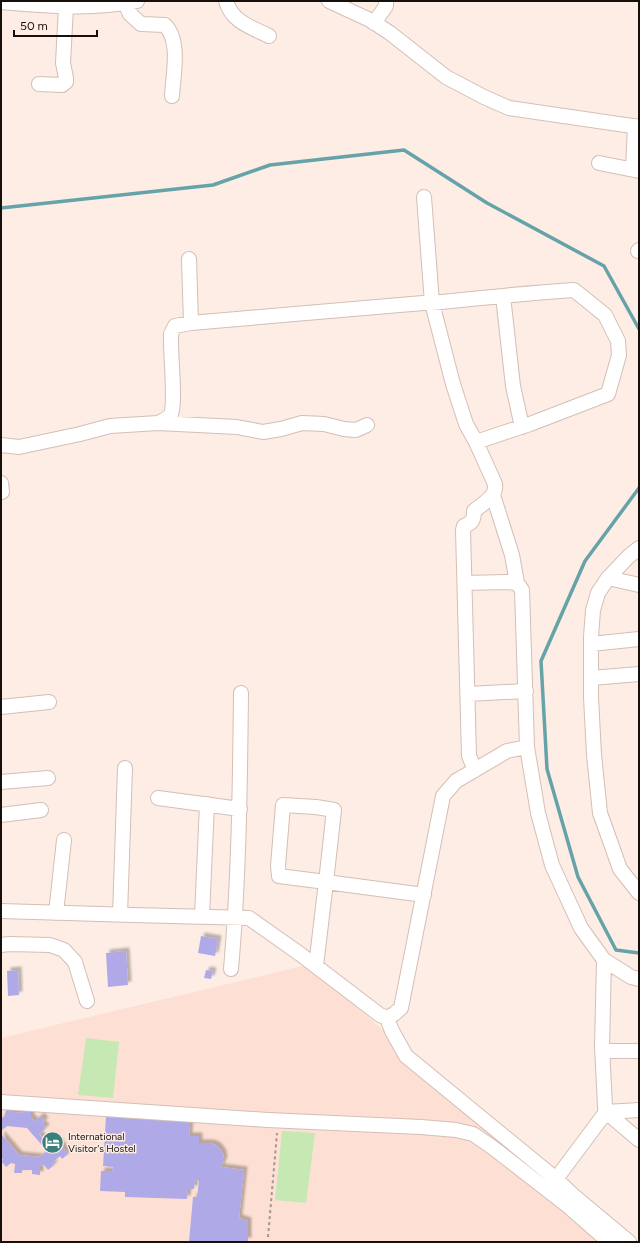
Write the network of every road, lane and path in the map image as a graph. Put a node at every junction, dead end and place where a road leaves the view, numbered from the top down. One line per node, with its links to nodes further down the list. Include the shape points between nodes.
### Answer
1 (226, 1): 10 (street, via 228,10 236,19)
2 (329, 1): 9 (street)
3 (345, 1): 9 (street)
4 (386, 1): 9 (street, via 386,6)
5 (10, 2): 8 (street)
6 (131, 2): 7 (street); 12 (street, via 130,14 140,24 165,25 168,29 175,46)
7 (95, 4): 8 (street)
8 (66, 7): 11 (street, via 63,63 66,82 62,85)
9 (376, 20): 13 (street, via 446,77 509,108)
10 (269, 36)
11 (39, 84)
12 (172, 96)
13 (638, 124): 15 (street)
14 (599, 163): 15 (street)
15 (636, 170)
16 (424, 197): 19 (street)
17 (189, 259): 20 (street)
18 (503, 296): 19 (street); 23 (street, via 513,386); 23 (street, via 574,290 605,315 618,341 619,354 608,394)
19 (432, 303): 20 (street); 24 (street, via 453,384 466,424)
20 (192, 323): 21 (street, via 175,326 171,334 171,414)
21 (158, 423): 22 (street, via 238,427 263,432 302,423 356,430); 25 (street, via 110,426 19,447)
22 (367, 425)
23 (522, 427): 24 (street)
24 (476, 442): 26 (street, via 495,484 496,490)
25 (1, 445)
26 (493, 495): 29 (street, via 474,510 474,519 464,526); 30 (street, via 512,555)
27 (639, 548): 28 (street)
28 (608, 578): 31 (street); 33 (street, via 598,593 593,610)
29 (465, 583): 30 (street); 38 (street)
30 (517, 583): 36 (street, via 523,596)
31 (639, 585)
32 (639, 639): 33 (street)
33 (591, 644): 35 (street)
34 (639, 674): 35 (street)
35 (591, 678): 53 (street, via 594,756 600,812 620,869)
36 (526, 691): 38 (street); 41 (street)
37 (241, 693): 48 (street)
38 (468, 694): 43 (street, via 469,756)
39 (49, 702): 40 (street)
40 (1, 707)
41 (527, 747): 43 (street, via 507,751); 61 (street, via 538,813 552,865 581,928)
42 (125, 768): 57 (street)
43 (475, 770): 54 (street, via 456,781 443,796)
44 (48, 778): 45 (street)
45 (1, 782)
46 (158, 798): 47 (street)
47 (207, 804): 48 (street); 58 (street)
48 (240, 809): 59 (street)
49 (40, 810): 50 (street)
50 (1, 815)
51 (64, 840): 56 (street)
52 (326, 882): 52 (street, via 279,876 283,806 316,806 334,810); 54 (street); 62 (street)
53 (639, 894)
54 (424, 895): 66 (street, via 401,1008)
55 (1, 911): 56 (street)
56 (56, 913): 57 (street)
57 (120, 915): 58 (street)
58 (202, 916): 59 (street)
59 (235, 917): 62 (street, via 249,918); 63 (street)
60 (1, 945): 65 (street, via 50,945 64,950 74,962)
61 (604, 960): 64 (street, via 631,977); 67 (street)
62 (316, 966): 66 (street)
63 (231, 969)
64 (639, 979)
65 (87, 1001)
66 (387, 1018): 74 (street, via 406,1056)
67 (602, 1047): 68 (street, via 607,1051); 71 (street)
68 (639, 1051)
69 (1, 1102): 72 (street)
70 (639, 1110): 71 (street)
71 (606, 1112): 73 (street); 74 (street)
72 (278, 1120): 75 (path); 76 (street, via 421,1127 473,1134 568,1206)
73 (639, 1140)
74 (556, 1179): 77 (street)
75 (268, 1238)
76 (609, 1242)
77 (629, 1242)

